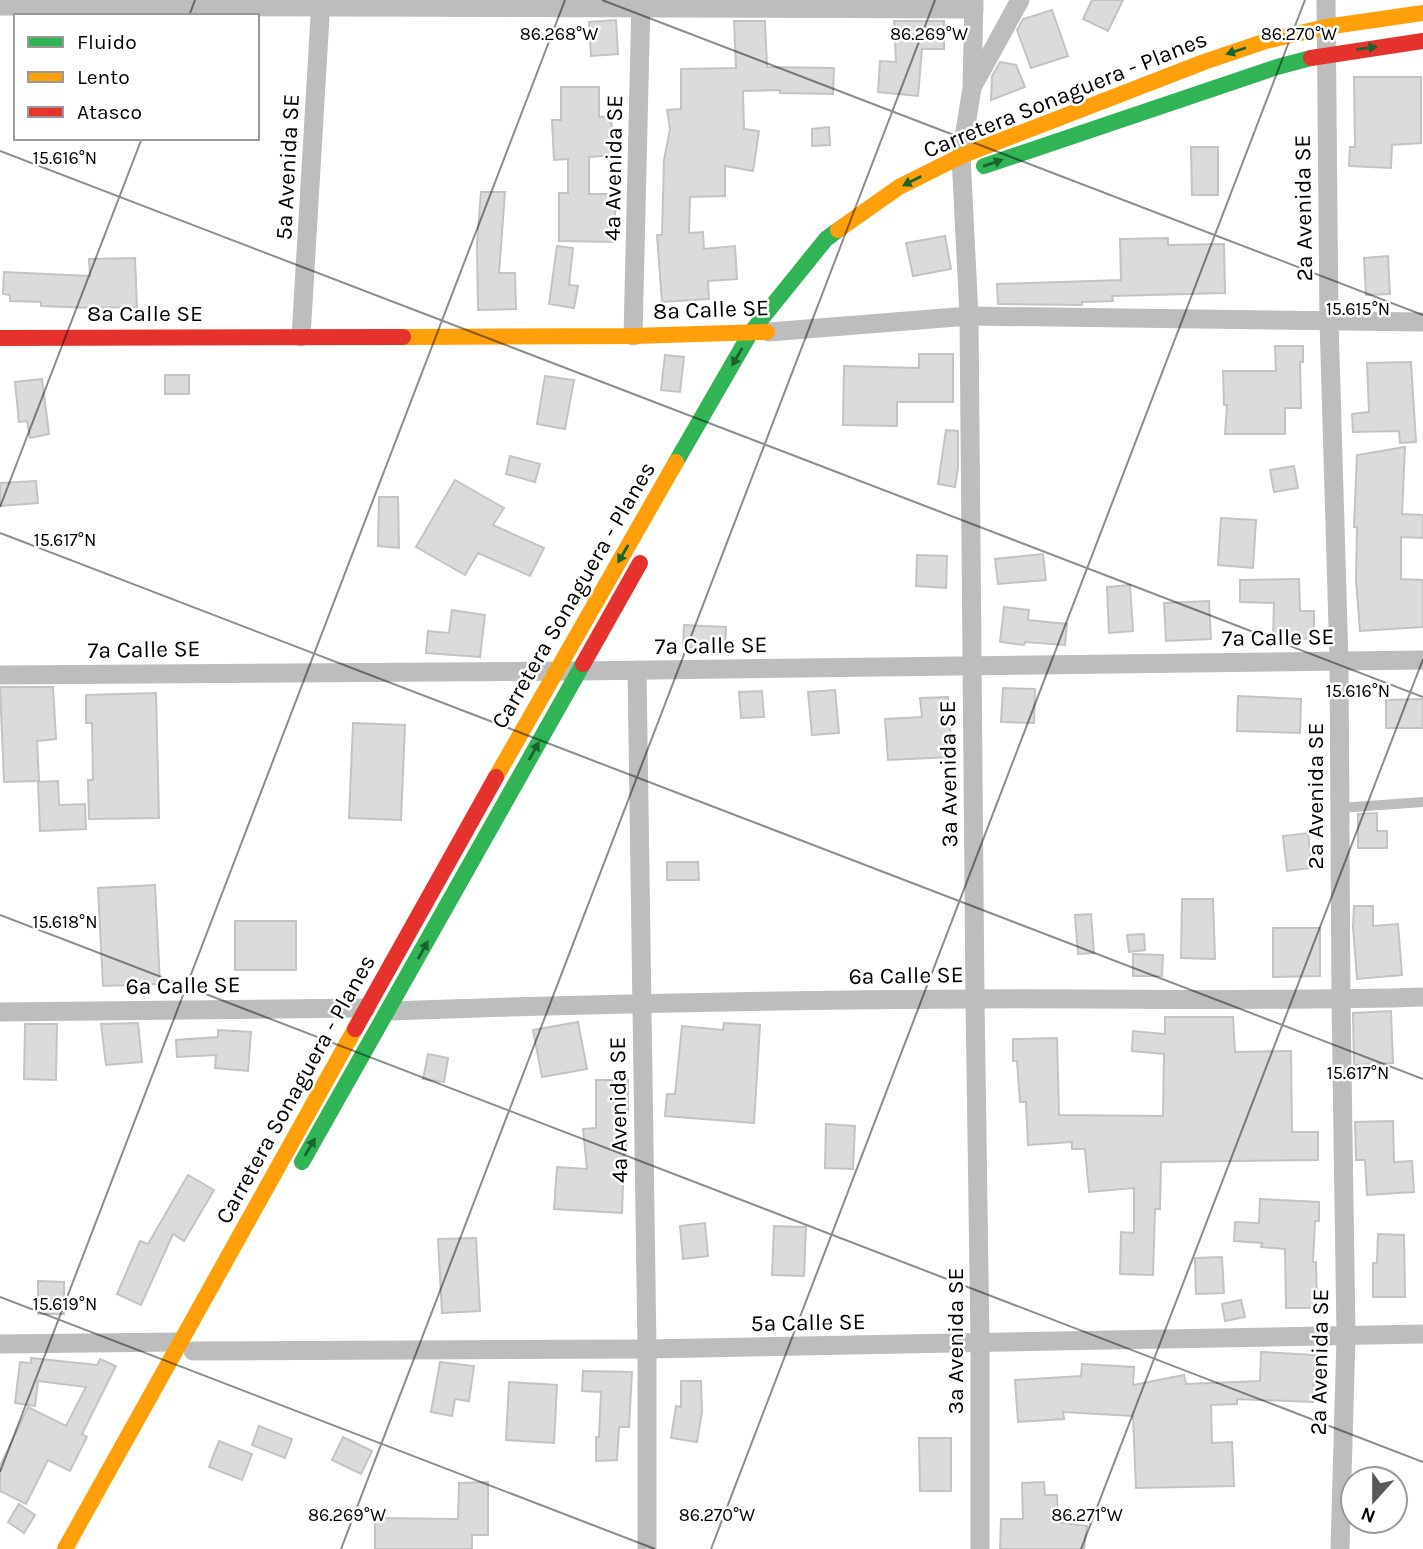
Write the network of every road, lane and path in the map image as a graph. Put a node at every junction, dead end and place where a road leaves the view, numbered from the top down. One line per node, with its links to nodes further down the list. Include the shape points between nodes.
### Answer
1 (1020, 0): 11 (street)
2 (1326, 0): 8 (street, 2a Avenida SE)
3 (321, 3): 4 (street); 6 (street); 18 (street, 5a Avenida SE)
4 (641, 4): 5 (street); 19 (street, 4a Avenida SE)
5 (974, 4): 11 (street, 3a Avenida SE)
6 (0, 6)
7 (1423, 13): 8 (main road, Carretera Sonaguera - Planes)
8 (1326, 27): 10 (street, 2a Avenida SE); 12 (main road, Carretera Sonaguera - Planes, one-way to 12, via 1204,62)
9 (1423, 41): 10 (main road, Carretera Sonaguera - Planes, one-way to 9)
10 (1326, 54): 12 (main road, Carretera Sonaguera - Planes, one-way to 10); 15 (street, 2a Avenida SE)
11 (972, 88): 12 (street, 3a Avenida SE)
12 (958, 170): 14 (street, 3a Avenida SE); 17 (main road, Carretera Sonaguera - Planes, one-way to 17, via 899,187 826,239)
13 (877, 222): 17 (main road, Carretera Sonaguera - Planes, via 837,250)
14 (969, 316): 15 (street, 8a Calle SE); 17 (street, 8a Calle SE); 24 (street, 3a Avenida SE)
15 (1329, 321): 16 (street, 8a Calle SE); 23 (street, 2a Avenida SE)
16 (1423, 322)
17 (761, 336): 19 (main road, 8a Calle SE); 25 (main road, Carretera Sonaguera - Planes, one-way to 25)
18 (301, 337): 19 (main road, 8a Calle SE); 20 (main road, 8a Calle SE)
19 (633, 337)
20 (0, 338)
21 (647, 550): 27 (main road, Carretera Sonaguera - Planes)
22 (1423, 660): 23 (street, 7a Calle SE)
23 (1339, 661): 24 (street, 7a Calle SE); 30 (street, 2a Avenida SE)
24 (971, 666): 26 (street, 7a Calle SE); 32 (street, 3a Avenida SE)
25 (556, 670): 27 (street, 7a Calle SE); 28 (street, 7a Calle SE); 35 (main road, Carretera Sonaguera - Planes)
26 (637, 670): 27 (street, 7a Calle SE); 34 (street, 4a Avenida SE)
27 (579, 671): 36 (main road, Carretera Sonaguera - Planes, one-way to 27)
28 (0, 675)
29 (1423, 802): 30 (lane)
30 (1340, 808): 33 (street, 2a Avenida SE)
31 (1423, 998): 33 (street, 6a Calle SE)
32 (975, 999): 33 (street, 6a Calle SE); 34 (street, 6a Calle SE); 42 (street, 3a Avenida SE)
33 (1341, 1000): 41 (street, 2a Avenida SE)
34 (640, 1002): 36 (street, 6a Calle SE); 45 (street, 4a Avenida SE)
35 (366, 1008): 37 (street, 6a Calle SE); 44 (main road, Carretera Sonaguera - Planes)
36 (389, 1011): 38 (main road, Carretera Sonaguera - Planes, one-way to 36)
37 (0, 1012)
38 (295, 1175)
39 (220, 1304): 44 (main road, Carretera Sonaguera - Planes)
40 (1423, 1334): 41 (street, 5a Calle SE)
41 (1346, 1336): 42 (street, 5a Calle SE); 50 (street, 2a Avenida SE)
42 (980, 1343): 45 (street, 5a Calle SE); 49 (street, 3a Avenida SE)
43 (0, 1344): 44 (street, 5a Calle SE)
44 (186, 1346): 45 (street, 5a Calle SE); 46 (main road, Carretera Sonaguera - Planes); 47 (main road, Carretera Sonaguera - Planes)
45 (646, 1349): 48 (street, 4a Avenida SE)
46 (161, 1411)
47 (65, 1549)
48 (647, 1549)
49 (980, 1549)
50 (1340, 1549)

